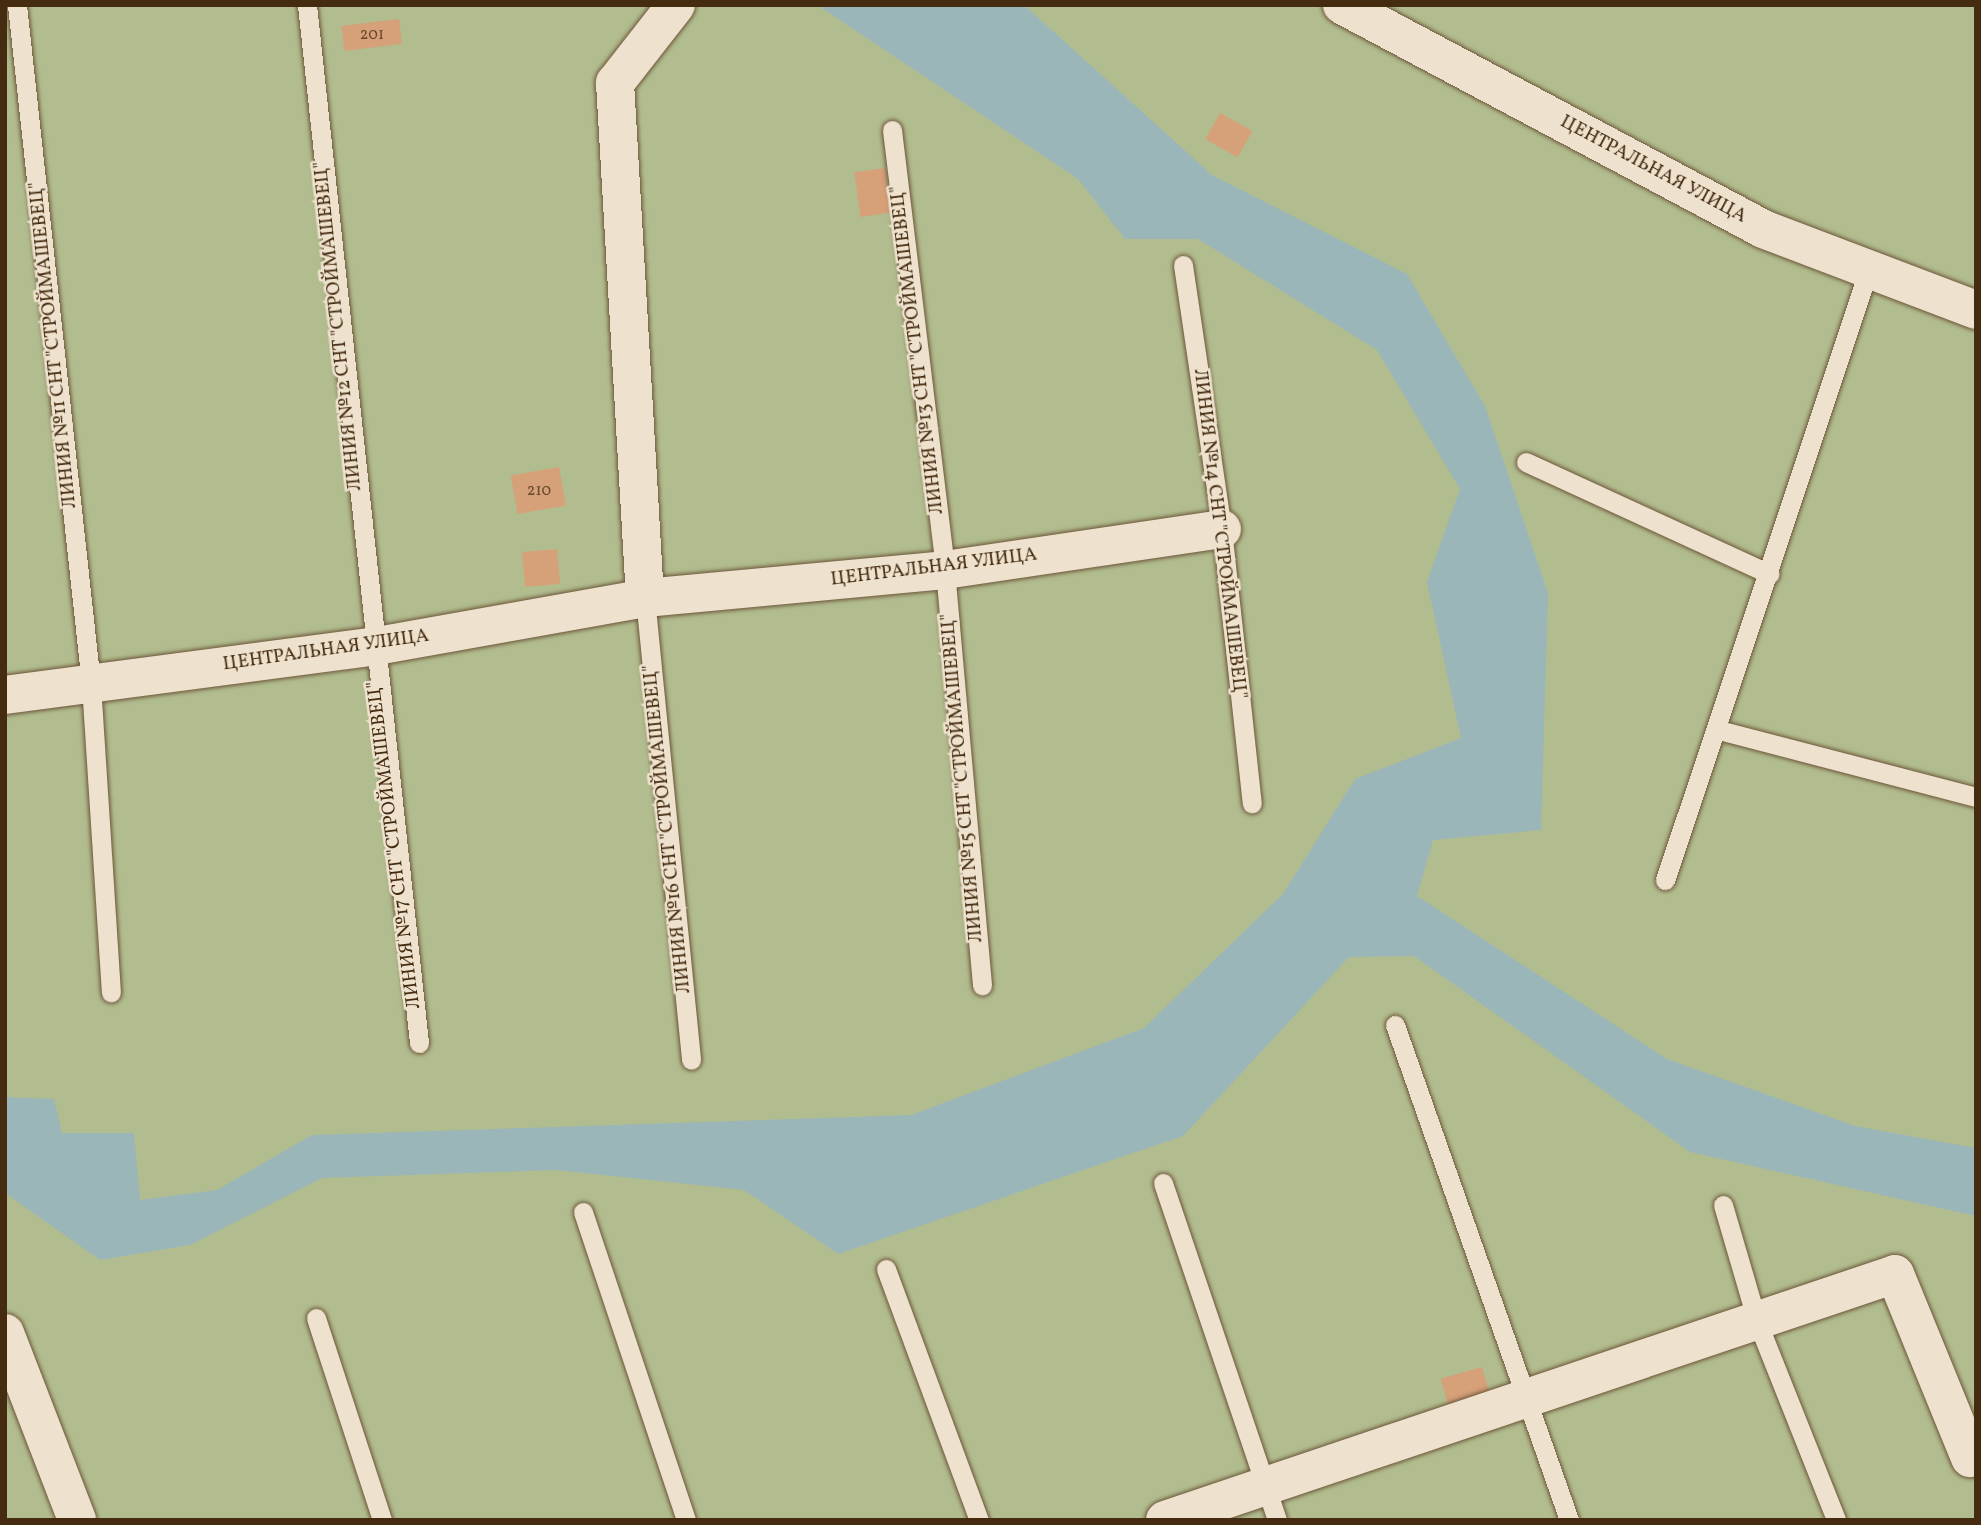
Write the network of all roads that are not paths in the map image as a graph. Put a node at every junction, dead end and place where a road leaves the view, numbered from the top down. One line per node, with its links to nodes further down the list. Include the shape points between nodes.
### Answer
1 (17, 5): 15 (lane, ЛИНИЯ №11 СНТ "СТРОЙМАШЕВЕЦ")
2 (307, 5): 14 (lane, ЛИНИЯ №12 СНТ "СТРОЙМАШЕВЕЦ")
3 (676, 5): 13 (street, via 615,83)
4 (1342, 5): 7 (street, ЦЕНТРАЛЬНАЯ УЛИЦА, via 1763,229)
5 (892, 130): 11 (lane, ЛИНИЯ №13 СНТ "СТРОЙМАШЕВЕЦ")
6 (1183, 265): 10 (lane, ЛИНИЯ №14 СНТ "СТРОЙМАШЕВЕЦ")
7 (1869, 269): 8 (street, ЦЕНТРАЛЬНАЯ УЛИЦА); 12 (lane)
8 (1976, 310)
9 (1526, 462): 12 (lane)
10 (1222, 528): 11 (street, ЦЕНТРАЛЬНАЯ УЛИЦА); 19 (lane, ЛИНИЯ №14 СНТ "СТРОЙМАШЕВЕЦ")
11 (945, 570): 13 (street, ЦЕНТРАЛЬНАЯ УЛИЦА); 21 (lane, ЛИНИЯ №15 СНТ "СТРОЙМАШЕВЕЦ")
12 (1769, 574): 17 (lane)
13 (645, 598): 14 (street, ЦЕНТРАЛЬНАЯ УЛИЦА); 25 (lane, ЛИНИЯ №16 СНТ "СТРОЙМАШЕВЕЦ")
14 (371, 647): 15 (street, ЦЕНТРАЛЬНАЯ УЛИЦА); 24 (lane, ЛИНИЯ №17 СНТ "СТРОЙМАШЕВЕЦ")
15 (91, 684): 16 (street, ЦЕНТРАЛЬНАЯ УЛИЦА); 22 (lane, ЛИНИЯ №11 СНТ "СТРОЙМАШЕВЕЦ")
16 (5, 695)
17 (1719, 730): 18 (lane); 20 (lane)
18 (1976, 797)
19 (1252, 803)
20 (1665, 880)
21 (982, 985)
22 (111, 992)
23 (1395, 1026): 33 (lane)
24 (419, 1043)
25 (691, 1060)
26 (1163, 1183): 35 (lane)
27 (1723, 1205): 31 (lane)
28 (583, 1212): 38 (lane)
29 (886, 1269): 39 (lane)
30 (316, 1318): 37 (lane)
31 (1757, 1321): 33 (street); 34 (street, via 1895,1274); 42 (lane)
32 (5, 1333): 36 (street)
33 (1528, 1398): 35 (street); 41 (lane)
34 (1970, 1458)
35 (1273, 1502): 40 (street)
36 (77, 1520)
37 (382, 1520)
38 (686, 1520)
39 (979, 1520)
40 (1165, 1520)
41 (1569, 1520)
42 (1836, 1520)

